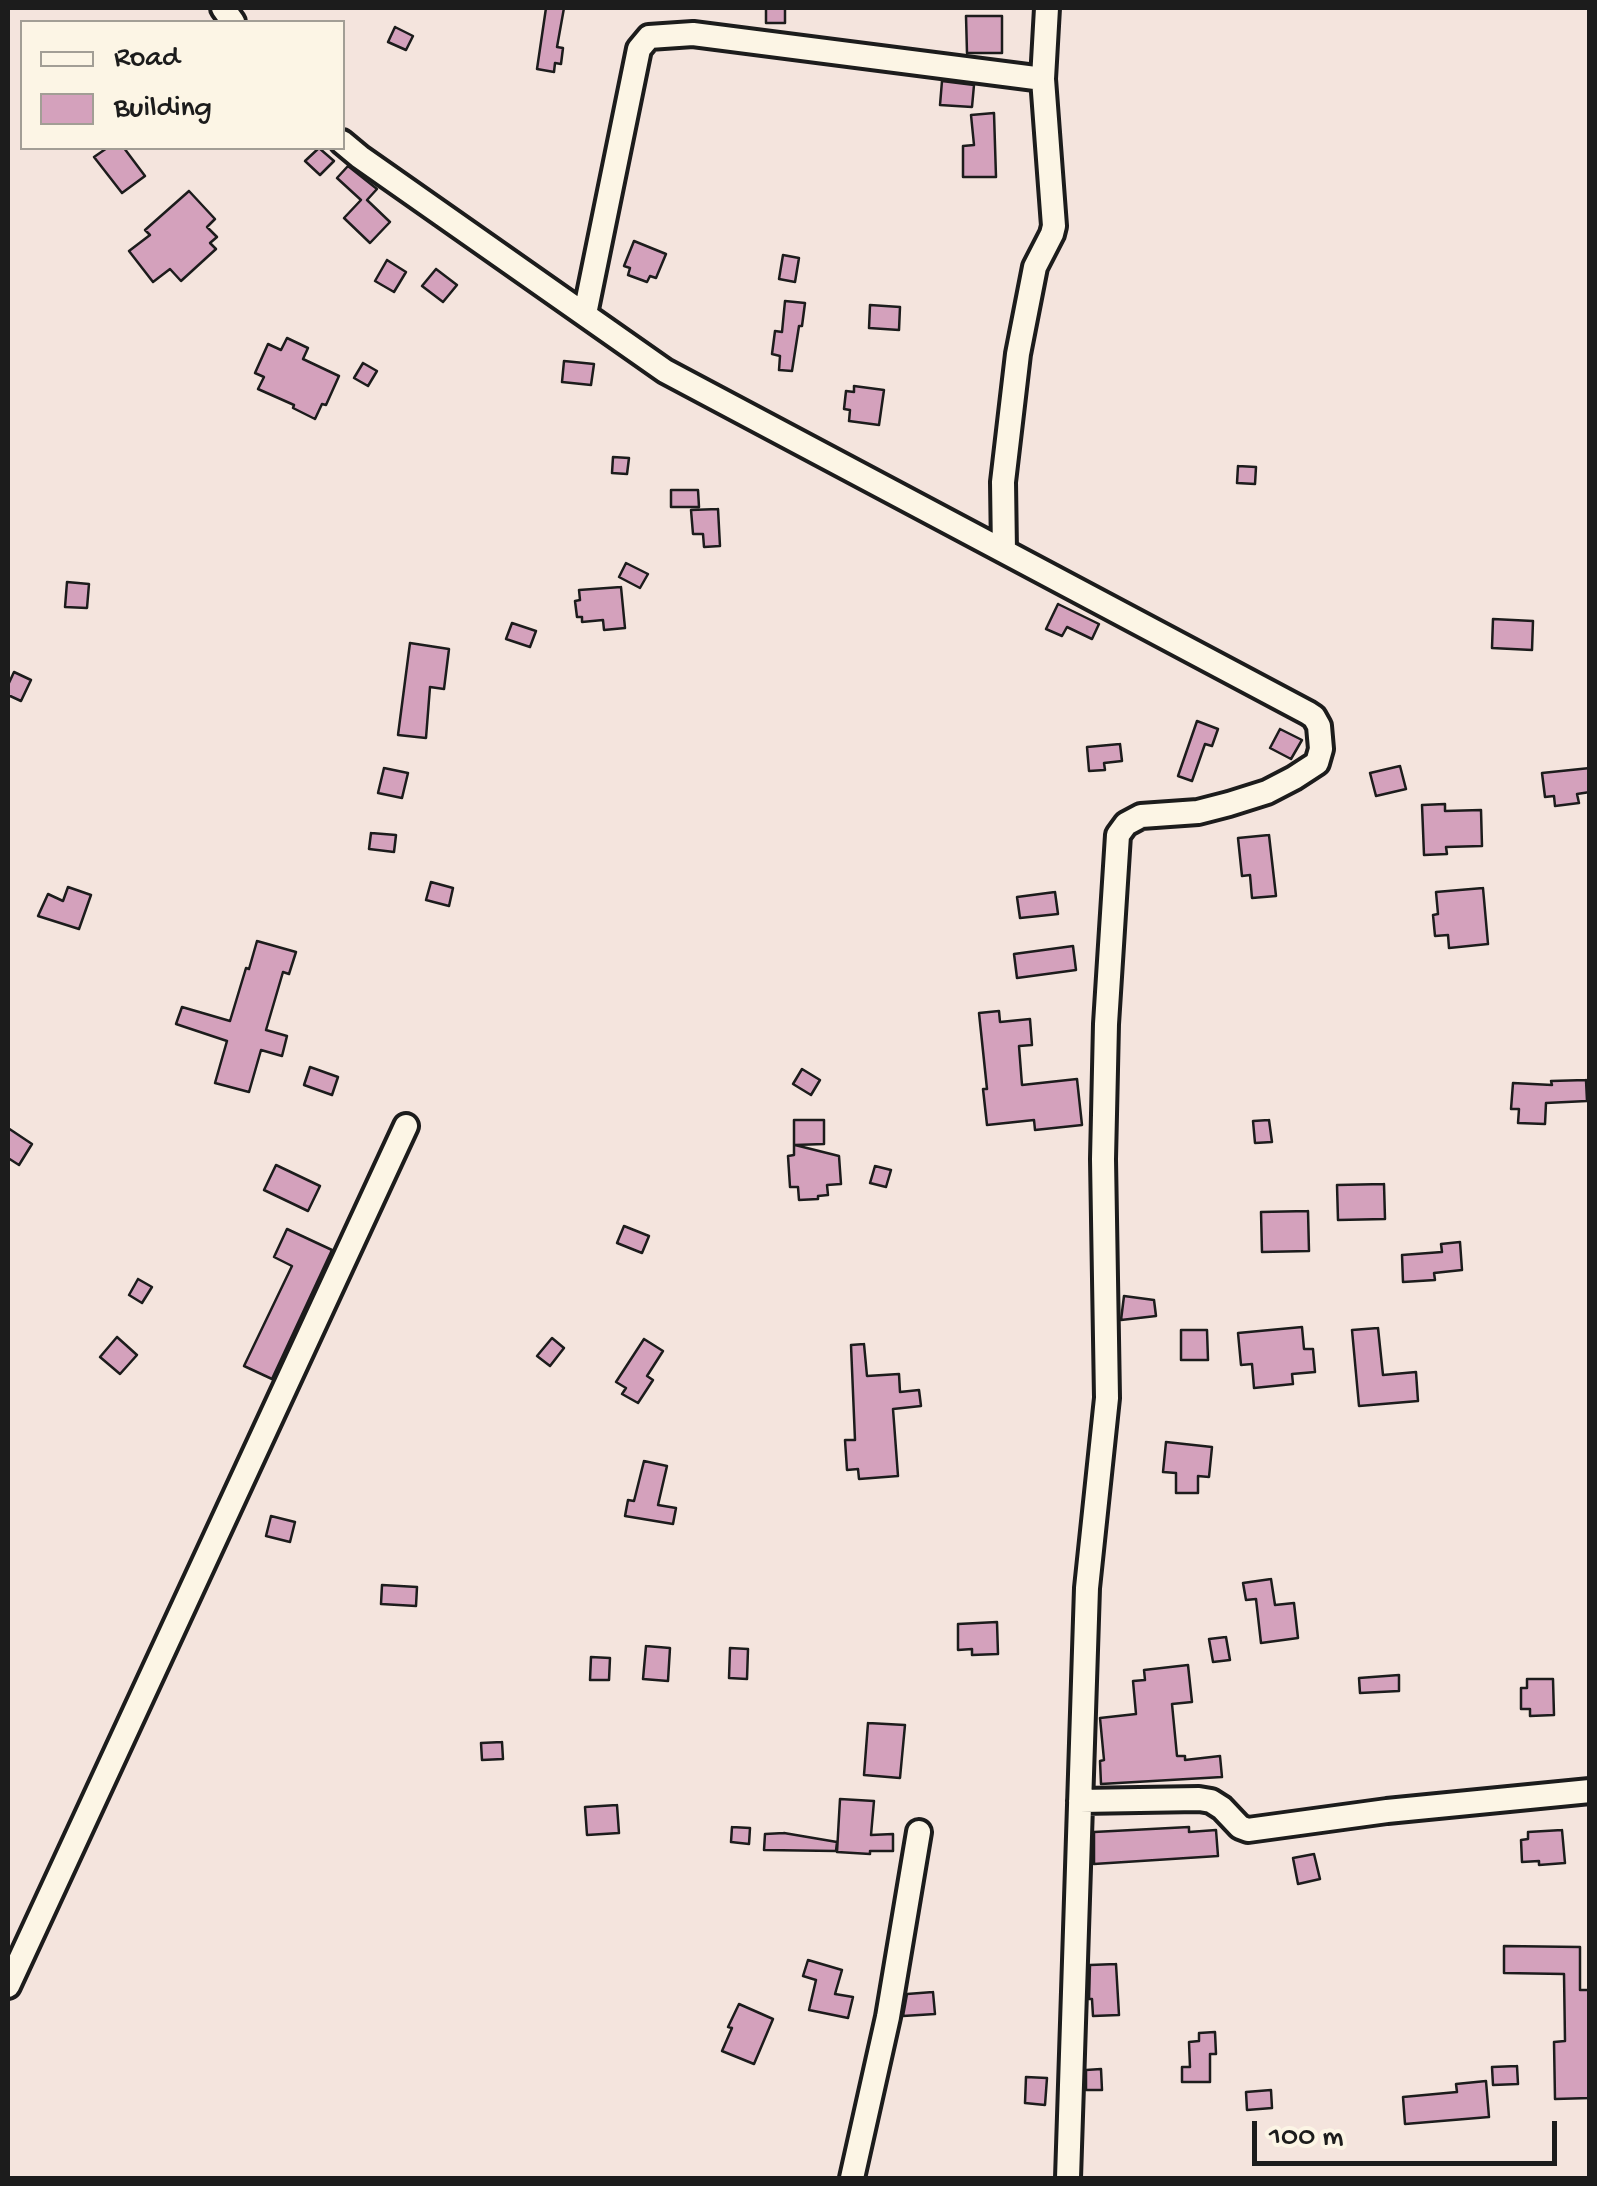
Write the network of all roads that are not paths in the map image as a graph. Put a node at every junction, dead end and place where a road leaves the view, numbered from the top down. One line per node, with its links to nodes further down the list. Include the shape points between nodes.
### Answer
1 (1047, 8): 2 (street)
2 (1043, 79): 4 (street, via 693,34 649,38 639,49); 5 (street, via 1054,226 1035,267 1018,354)
3 (345, 144): 4 (street)
4 (585, 314): 5 (street, via 665,372)
5 (1004, 552): 8 (street, via 1308,713 1321,738 1317,763 1267,792 1198,812 1141,816 1118,835 1103,1159 1107,1398 1087,1588)
6 (406, 1126): 10 (street)
7 (1590, 1791): 8 (street, via 1248,1830 1212,1801)
8 (1080, 1801): 12 (street)
9 (919, 1832): 11 (street)
10 (8, 1986)
11 (852, 2178)
12 (1068, 2178)

